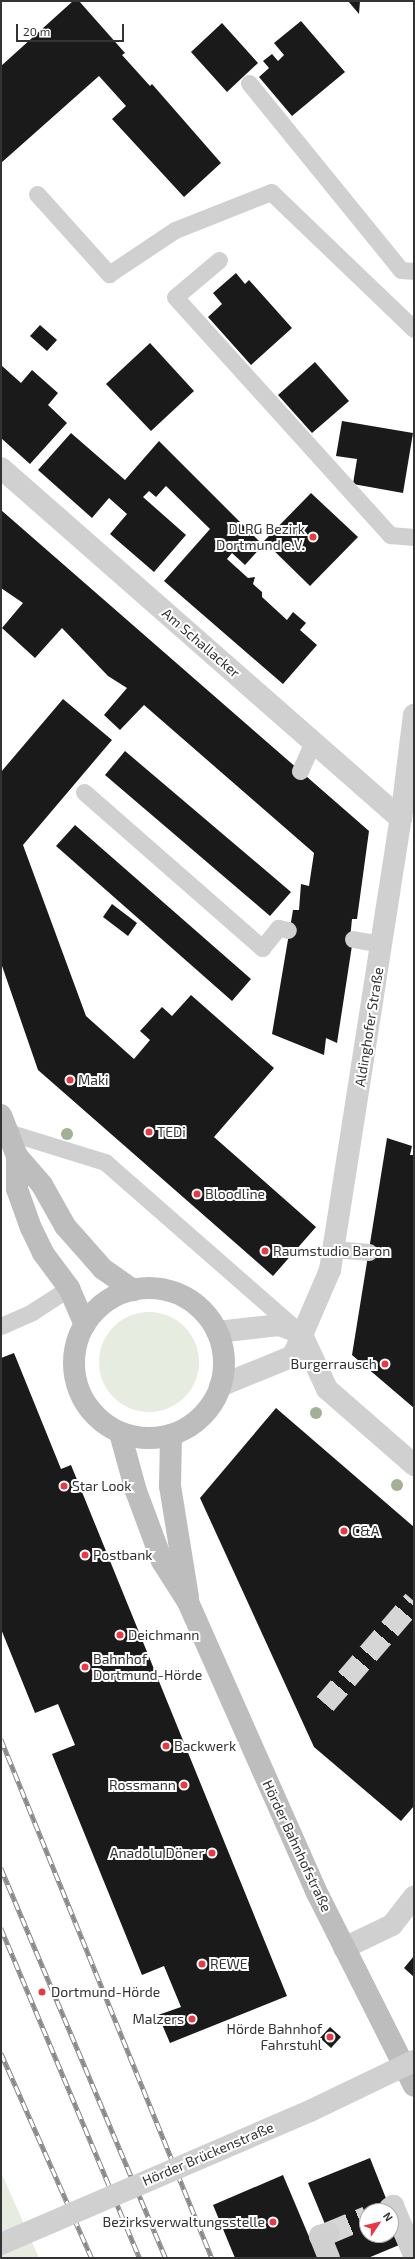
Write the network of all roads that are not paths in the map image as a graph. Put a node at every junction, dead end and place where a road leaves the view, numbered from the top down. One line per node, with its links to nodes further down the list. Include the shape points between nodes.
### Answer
1 (249, 83): 4 (lane, via 401,270)
2 (37, 194): 5 (lane, via 109,274 175,230 271,192)
3 (219, 260): 7 (lane, via 175,297 390,535)
4 (414, 271)
5 (414, 329)
6 (1, 468): 9 (street, Am Schallacker)
7 (414, 537)
8 (414, 715): 12 (street, Aldinghofer Straße)
9 (313, 742): 10 (lane); 12 (street, Am Schallacker)
10 (300, 770)
11 (84, 792): 13 (lane, via 262,948 278,928)
12 (401, 819): 15 (street, Aldinghofer Straße)
13 (288, 930)
14 (353, 939): 15 (lane)
15 (382, 944): 18 (street, Aldinghofer Straße)
16 (4, 1123): 17 (main road); 25 (lane, via 105,1162)
17 (17, 1156): 20 (main road, via 17,1189 31,1228 43,1253); 21 (main road, via 42,1184 65,1226 83,1250)
18 (334, 1249): 19 (lane); 25 (street, Aldinghofer Straße, via 330,1270)
19 (369, 1252)
20 (69, 1288): 22 (main road); 23 (lane, via 32,1312)
21 (133, 1290): 22 (main road, via 115,1296 98,1308); 24 (main road, via 151,1289 184,1297 197,1306)
22 (84, 1325): 27 (main road, via 74,1358 77,1385 89,1408)
23 (1, 1326)
24 (217, 1332): 25 (street, via 278,1325); 26 (main road, via 224,1359)
25 (300, 1333): 26 (street, Aldinghofer Straße, via 293,1356); 29 (street, via 327,1389)
26 (220, 1386): 28 (main road, via 209,1408 191,1425)
27 (120, 1433): 28 (main road, via 142,1438); 30 (main road, Hörder Bahnhofstraße, via 136,1491 162,1561)
28 (171, 1435): 30 (main road, Hörder Bahnhofstraße, via 170,1486)
29 (414, 1465)
30 (188, 1602): 32 (main road, Hörder Bahnhofstraße)
31 (414, 1897): 32 (street, via 392,1925)
32 (344, 1948): 34 (main road, Hörder Bahnhofstraße)
33 (414, 2061): 37 (street, Hörder Brückenstraße, bridge, via 310,2111)
34 (414, 2086)
35 (399, 2218): 38 (street)
36 (329, 2233): 39 (street, via 320,2236)
37 (1, 2244)
38 (414, 2255)
39 (329, 2258)

